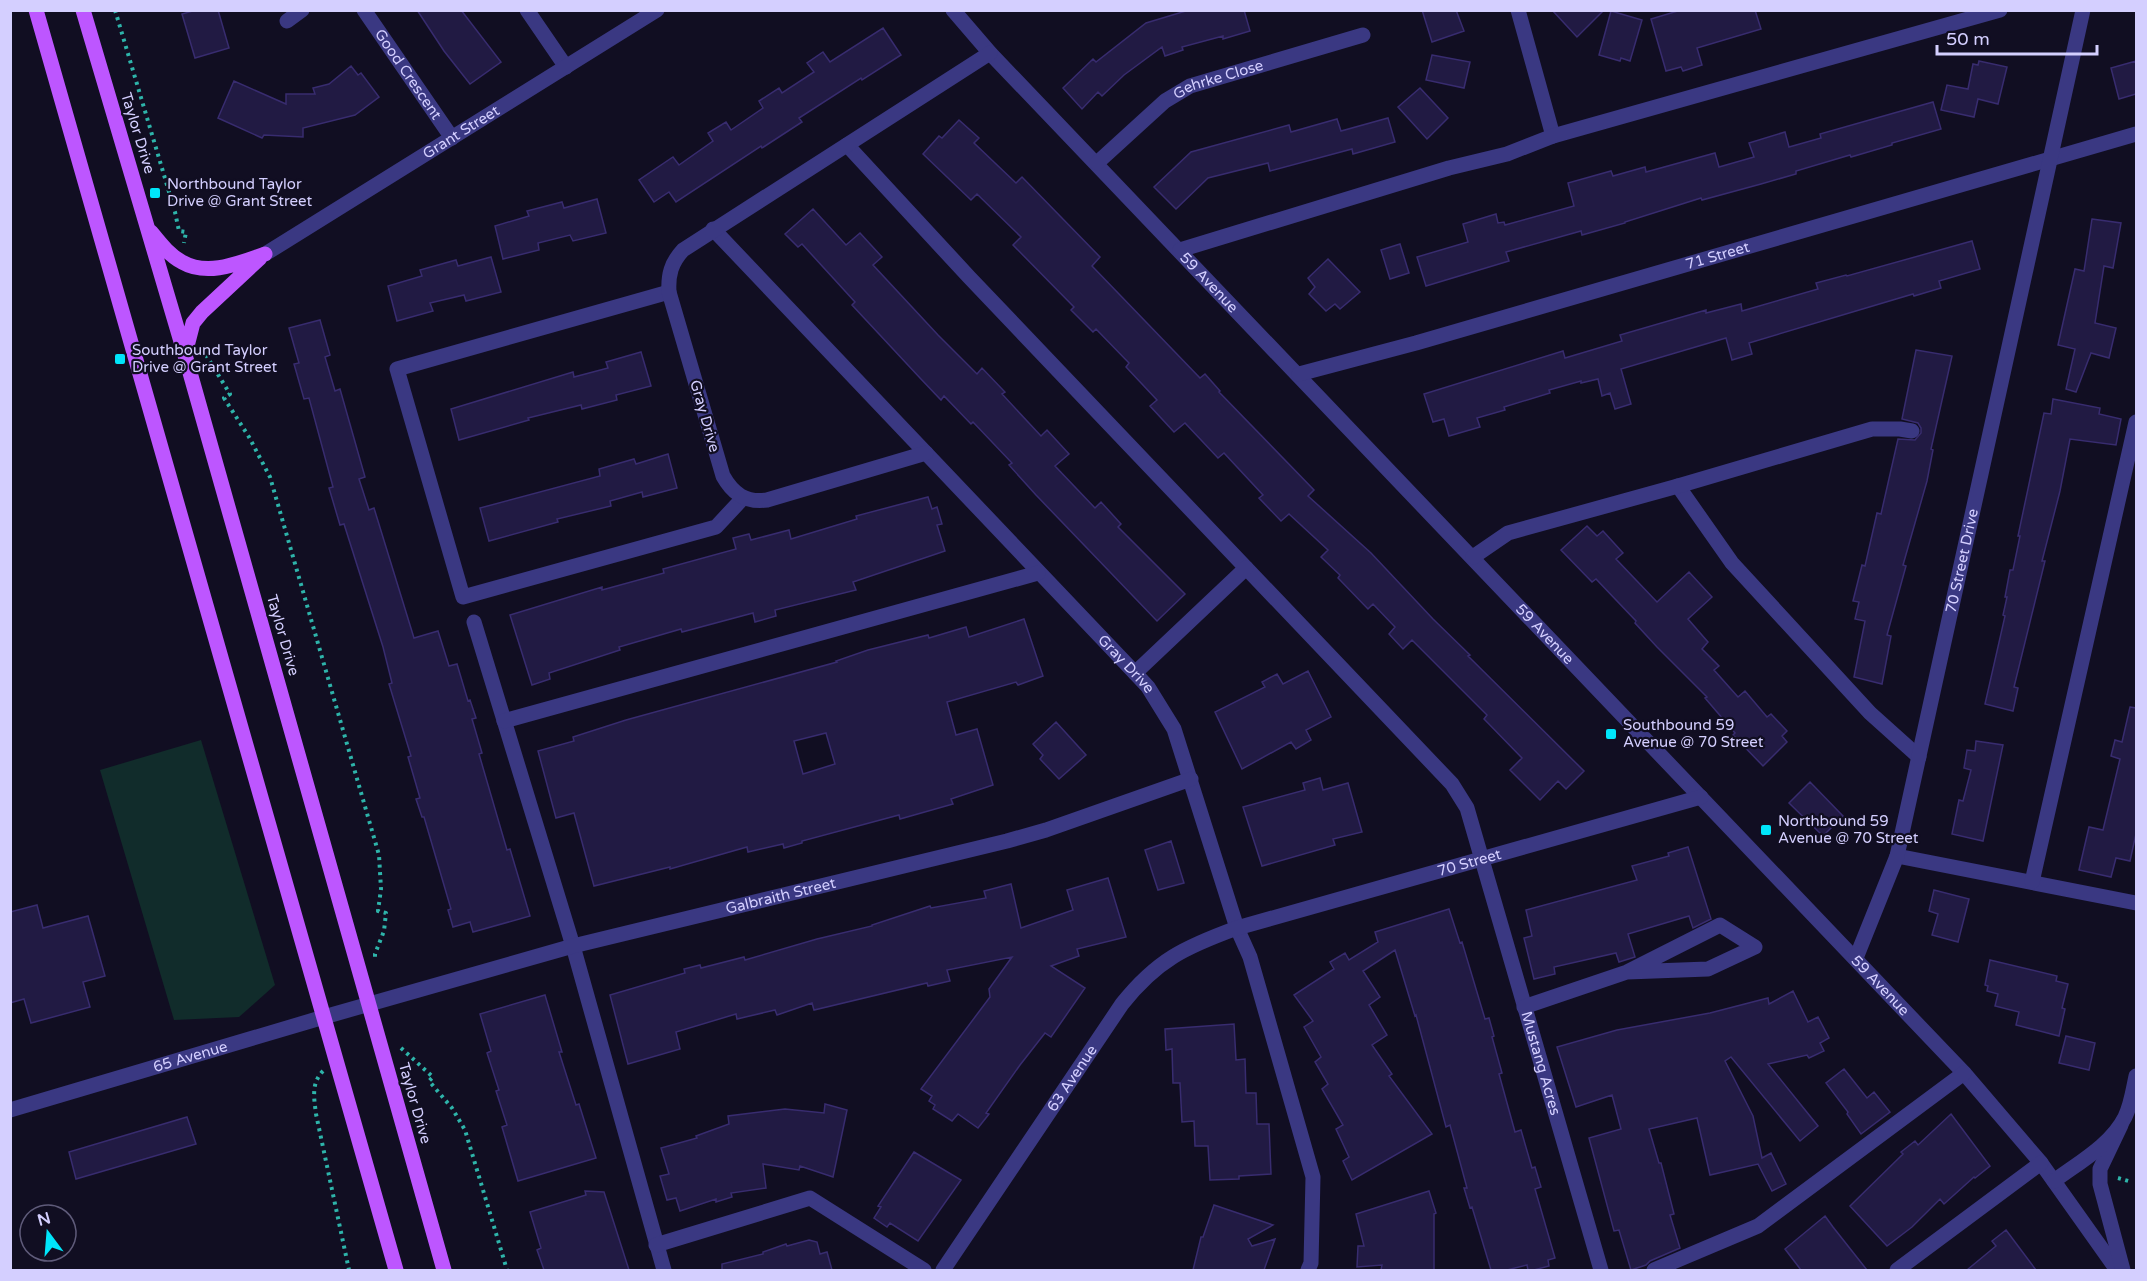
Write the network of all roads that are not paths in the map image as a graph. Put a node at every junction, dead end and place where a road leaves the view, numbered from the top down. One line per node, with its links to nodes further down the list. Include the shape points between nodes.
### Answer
1 (36, 10): 52 (main road)
2 (83, 10): 21 (main road, Taylor Drive)
3 (302, 10): 11 (street)
4 (364, 10): 17 (street, Good Crescent)
5 (527, 10): 14 (street)
6 (657, 10): 14 (street, Grant Street)
7 (1518, 10): 16 (street)
8 (2000, 10): 16 (street)
9 (2083, 10): 19 (street, 70 Street Drive)
10 (961, 12): 13 (street, 59 Avenue)
11 (287, 21)
12 (1363, 35): 20 (street, Gehrke Close, via 1190,86 1165,101)
13 (990, 53): 18 (street, Gray Drive); 20 (street, 59 Avenue)
14 (566, 66): 17 (street, Grant Street)
15 (2136, 134): 19 (street, 71 Street)
16 (1553, 136): 23 (street)
17 (452, 138): 24 (street, Grant Street)
18 (846, 145): 22 (street, Gray Drive); 34 (street, Mustang Acres)
19 (2050, 159): 27 (street, 71 Street); 39 (street, 70 Street Drive)
20 (1097, 164): 23 (street, 59 Avenue)
21 (148, 229): 24 (main road, via 183,263 206,268 228,267); 26 (main road, Taylor Drive)
22 (713, 229): 25 (street, Gray Drive, via 678,255 668,279); 30 (street, Gray Drive)
23 (1180, 250): 27 (street, 59 Avenue)
24 (265, 254): 26 (main road, via 209,303 193,323)
25 (669, 292): 32 (street, Gray Drive, via 723,476 728,486); 32 (street, via 397,369 463,597 716,526)
26 (185, 354): 50 (main road, Taylor Drive)
27 (1299, 374): 33 (street, 59 Avenue)
28 (2136, 422): 44 (street)
29 (1912, 431): 31 (street, via 1872,429)
30 (926, 453): 32 (street, via 767,501); 35 (street, Gray Drive)
31 (1678, 486): 33 (street, via 1508,533); 39 (street, via 1732,563 1870,713)
32 (743, 498)
33 (1473, 557): 41 (street, 59 Avenue)
34 (1246, 568): 37 (street); 43 (street, Mustang Acres, via 1452,784 1467,808)
35 (1038, 573): 37 (street, Gray Drive); 38 (street)
36 (474, 622): 38 (street)
37 (1135, 673): 40 (street, Gray Drive, via 1174,729)
38 (504, 721): 47 (street)
39 (1919, 757): 42 (street, 70 Street Drive)
40 (1191, 779): 46 (street, Gray Drive); 47 (street, Galbraith Street, via 1007,841)
41 (1701, 797): 43 (street, 70 Street); 48 (street, 59 Avenue)
42 (1897, 856): 44 (street); 48 (street, 70 Street Drive)
43 (1482, 858): 46 (street, 70 Street); 51 (street, Mustang Acres)
44 (2032, 882): 45 (street)
45 (2136, 903)
46 (1237, 928): 64 (street, 63 Avenue, via 1178,953 1140,981); 65 (street, via 1250,957 1313,1177)
47 (573, 946): 50 (street, Galbraith Street); 59 (street)
48 (1856, 958): 53 (street, 59 Avenue)
49 (1628, 972): 49 (street, via 1708,969 1755,948 1720,925); 51 (street)
50 (368, 1005): 52 (street, 65 Avenue); 61 (main road, Taylor Drive)
51 (1524, 1006): 66 (street, Mustang Acres)
52 (324, 1017): 55 (street, 65 Avenue); 60 (main road)
53 (1964, 1073): 57 (street, 59 Avenue); 67 (street, via 1758,1226)
54 (2136, 1076): 56 (street)
55 (10, 1110)
56 (2121, 1125): 58 (street, via 2096,1150); 70 (street, via 2100,1169 2100,1184)
57 (2041, 1163): 58 (street, 59 Avenue); 68 (street)
58 (2054, 1181): 69 (street, 59 Avenue)
59 (656, 1245): 62 (street); 63 (street, via 810,1198)
60 (396, 1270)
61 (444, 1270)
62 (664, 1270)
63 (924, 1270)
64 (944, 1270)
65 (1308, 1270)
66 (1601, 1270)
67 (1654, 1270)
68 (1897, 1270)
69 (2117, 1270)
70 (2123, 1270)

